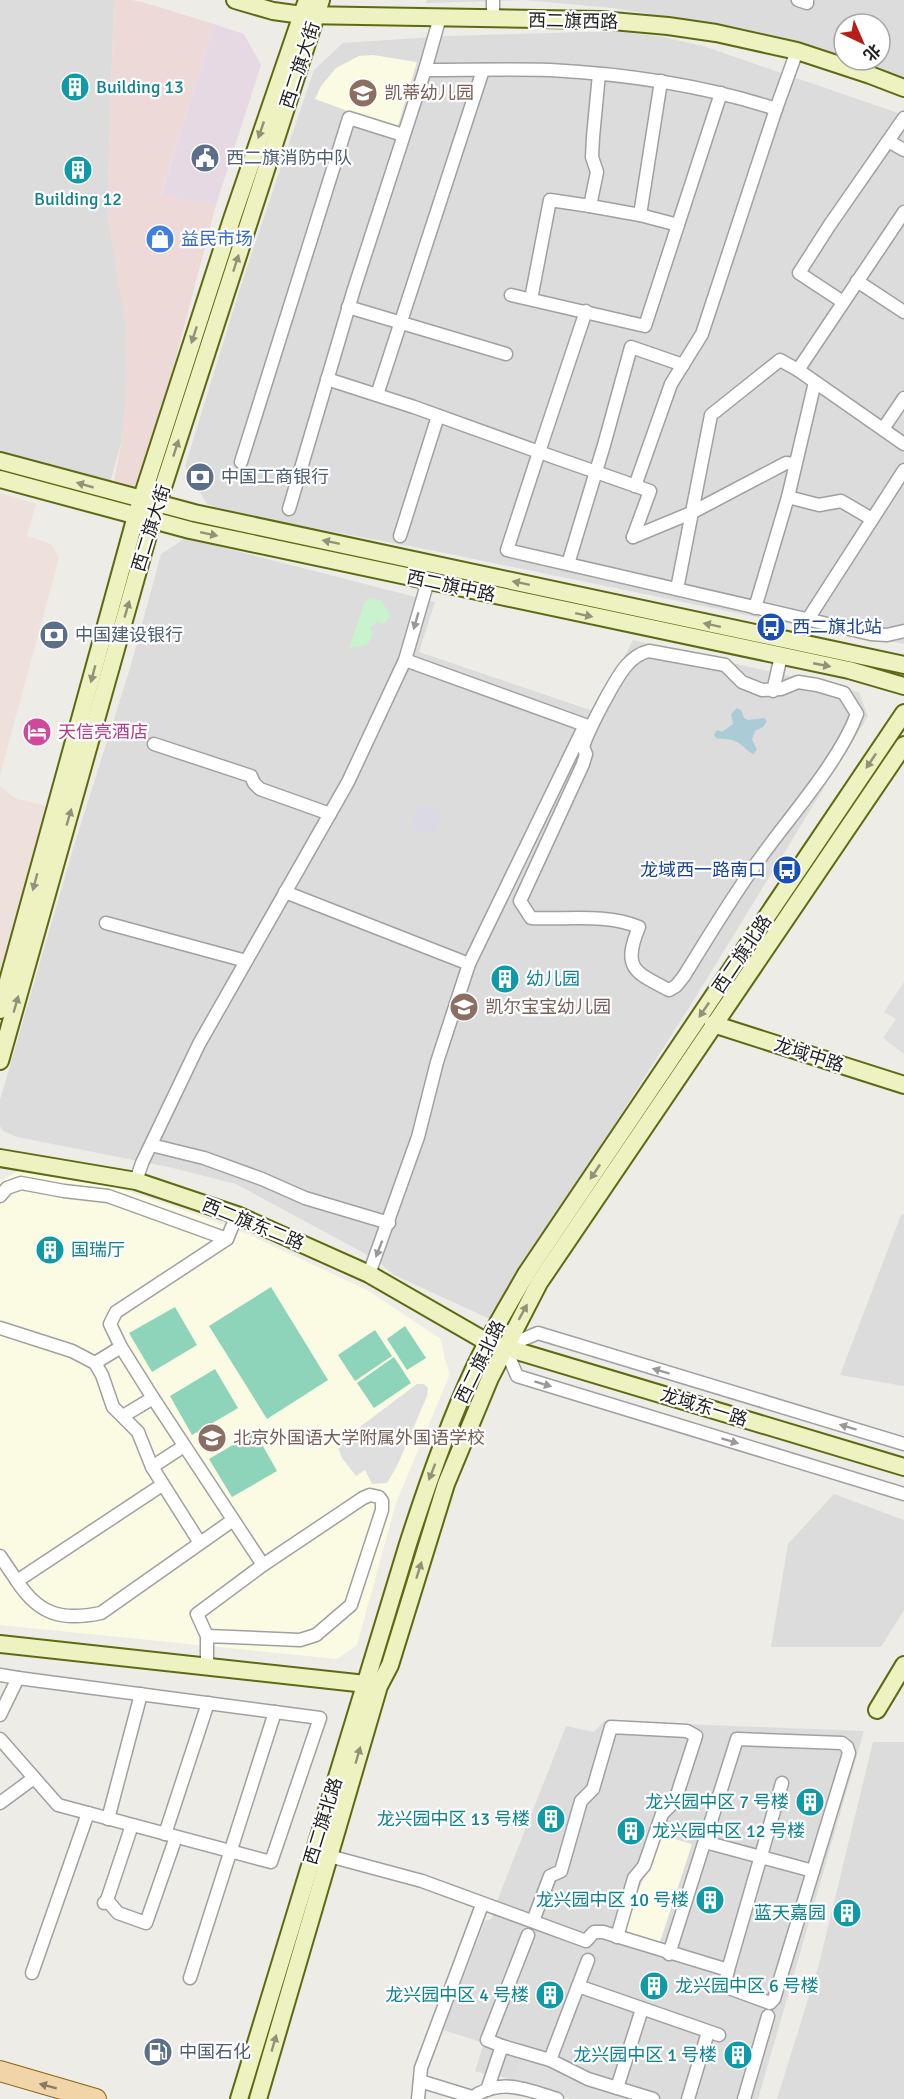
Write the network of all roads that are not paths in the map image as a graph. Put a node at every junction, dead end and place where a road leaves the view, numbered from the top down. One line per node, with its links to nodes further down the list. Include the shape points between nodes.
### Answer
1 (235, 0): 5 (main road, 西二旗西路, via 281,12)
2 (493, 0): 7 (street)
3 (798, 0): 4 (street)
4 (807, 0)
5 (312, 8): 6 (main road, 西二旗西路); 51 (main road, 西二旗大街, via 235,208)
6 (440, 17): 7 (main road, 西二旗西路); 9 (street)
7 (493, 19): 8 (main road, 西二旗西路, via 601,20 668,26)
8 (797, 51): 13 (main road, 西二旗西路); 15 (street)
9 (425, 70): 10 (street); 17 (street)
10 (483, 70): 11 (street); 31 (street)
11 (599, 74): 12 (street); 20 (street, via 592,137 597,172)
12 (661, 81): 14 (street); 22 (street)
13 (904, 88)
14 (721, 93): 15 (street); 23 (street)
15 (776, 110): 33 (street, via 702,334)
16 (904, 118): 18 (street)
17 (403, 135): 28 (street); 44 (street, via 349,118)
18 (888, 141): 19 (street); 27 (street, via 799,273)
19 (904, 150)
20 (590, 206): 22 (street); 26 (street, via 550,200)
21 (904, 212): 24 (street)
22 (640, 215): 23 (street)
23 (678, 225): 29 (street, via 645,327)
24 (857, 281): 27 (street); 30 (street)
25 (511, 295): 26 (street)
26 (531, 299): 29 (street)
27 (843, 302): 34 (street)
28 (348, 307): 31 (street); 35 (street)
29 (586, 311): 42 (street)
30 (904, 312)
31 (400, 323): 32 (street); 37 (street)
32 (506, 354)
33 (683, 365): 47 (street, via 631,347); 49 (street, via 671,384)
34 (798, 370): 36 (street); 53 (street, via 780,360 711,415)
35 (327, 379): 37 (street); 52 (street)
36 (815, 382): 40 (street); 45 (street)
37 (377, 395): 39 (street)
38 (904, 398): 40 (street)
39 (438, 416): 42 (street); 56 (street)
40 (883, 429): 41 (street)
41 (904, 444)
42 (539, 452): 47 (street); 57 (street, via 507,550)
43 (0, 461): 51 (main road, 西二旗中路, one-way to 43)
44 (241, 462)
45 (795, 464): 50 (street); 53 (street, via 786,463)
46 (904, 470): 55 (street)
47 (596, 472): 49 (street); 57 (street)
48 (0, 479): 54 (main road, 西二旗中路)
49 (634, 486): 53 (street, via 650,491 633,537)
50 (788, 497): 55 (street, via 819,505 841,501); 60 (street)
51 (150, 502): 54 (main road, 西二旗大街); 65 (main road, 西二旗中路, one-way to 51)
52 (289, 509)
53 (691, 513): 59 (street)
54 (144, 518): 58 (main road, 西二旗中路, one-way to 58); 76 (main road, 西二旗大街, one-way to 76); 78 (main road, 西二旗大街, one-way to 54)
55 (872, 519): 61 (street)
56 (400, 536)
57 (568, 564): 59 (street)
58 (428, 581): 63 (main road, 西二旗中路, one-way to 63); 64 (street, one-way to 64)
59 (677, 589): 60 (street)
60 (754, 608): 61 (street)
61 (808, 619): 62 (street, via 871,634)
62 (904, 631)
63 (782, 656): 66 (main road, 西二旗中路, one-way to 66); 67 (street)
64 (405, 660): 71 (street); 75 (street, via 585,726)
65 (904, 665)
66 (904, 686)
67 (772, 691): 67 (street, via 798,682 818,685 844,693 857,714 822,774 759,859 676,986 669,990 644,978 633,966 629,958 639,927 608,919 531,918 520,901 522,895 584,764 583,747 589,730 630,662 649,651 725,665 742,682)
68 (904, 713): 89 (main road, 西二旗北路, one-way to 89, via 526,1274)
69 (154, 744): 71 (street, via 251,776 260,789)
70 (904, 745): 77 (main road, 西二旗北路)
71 (330, 814): 72 (street)
72 (285, 892): 74 (street); 75 (street)
73 (106, 923): 74 (street)
74 (246, 961): 80 (street, via 199,1044)
75 (469, 964): 85 (street)
76 (0, 1010)
77 (713, 1024): 79 (main road, 龙域中路); 91 (main road, 西二旗北路, one-way to 77, via 539,1283)
78 (0, 1061)
79 (904, 1085)
80 (150, 1146): 82 (street); 85 (street, via 204,1158 305,1198)
81 (0, 1158): 82 (main road, 西二旗东二路)
82 (136, 1181): 84 (main road, 西二旗东二路)
83 (0, 1196): 86 (street, via 7,1188 21,1183 108,1196)
84 (237, 1215): 86 (street); 87 (main road, 西二旗东二路)
85 (389, 1223): 87 (street, one-way to 87)
86 (227, 1239): 90 (street, via 114,1315 111,1326)
87 (369, 1274): 89 (main road, 西二旗东二路)
88 (0, 1328): 92 (street, via 72,1351)
89 (487, 1342): 91 (main road, 龙域东一路); 112 (main road, 西二旗北路, one-way to 112, via 429,1481)
90 (121, 1347): 92 (street); 93 (street)
91 (505, 1347): 95 (street, one-way to 91, via 538,1333); 98 (main road, 龙域东一路); 100 (street, one-way to 100, via 517,1376); 112 (main road, 西二旗北路, one-way to 91, via 390,1665 446,1484)
92 (95, 1363): 94 (street, via 110,1403)
93 (153, 1398): 94 (street); 96 (street)
94 (123, 1416): 97 (street, via 140,1436)
95 (904, 1444)
96 (184, 1446): 97 (street); 101 (street)
97 (152, 1467): 99 (street)
98 (904, 1467)
99 (162, 1485): 102 (street); 105 (street)
100 (904, 1494)
101 (233, 1520): 102 (street); 104 (street)
102 (200, 1543): 105 (street, via 101,1613 86,1616 45,1610 27,1597)
103 (0, 1556): 105 (street)
104 (263, 1565): 106 (street, via 197,1614); 106 (street, via 363,1498 370,1495 382,1501 351,1605 316,1635 300,1640)
105 (17, 1581)
106 (207, 1636): 109 (street)
107 (0, 1644): 109 (main road)
108 (904, 1665): 115 (main road)
109 (207, 1667): 112 (main road)
110 (0, 1675): 111 (street)
111 (18, 1678): 113 (street); 117 (street)
112 (372, 1685): 128 (main road, 西二旗北路, one-way to 112); 151 (main road, 西二旗北路)
113 (141, 1694): 114 (street); 123 (street)
114 (208, 1703): 116 (street); 125 (street)
115 (877, 1710)
116 (274, 1712): 127 (street); 127 (street, via 320,1718 270,1862)
117 (0, 1715)
118 (0, 1739): 119 (street)
119 (34, 1778): 121 (street); 122 (street, via 58,1805)
120 (782, 1783): 129 (street)
121 (0, 1803)
122 (88, 1813): 123 (street); 138 (street)
123 (108, 1819): 124 (street)
124 (132, 1825): 125 (street); 125 (street, via 106,1902 118,1913 146,1923)
125 (170, 1835): 127 (street)
126 (705, 1842): 129 (street); 130 (street, via 737,1739 842,1743 849,1753); 135 (street)
127 (231, 1851): 139 (street)
128 (329, 1856): 131 (street, via 422,1881); 152 (main road, 西二旗北路, one-way to 128)
129 (761, 1857): 130 (street); 137 (street)
130 (813, 1871): 137 (street, via 774,2000 770,2003 729,1988 725,1984)
131 (482, 1905): 132 (street); 146 (street)
132 (533, 1921): 134 (street, via 586,1941 594,1932); 134 (street, via 550,1876 561,1871 581,1800 592,1789 611,1727 687,1731 696,1736 675,1801 662,1814 644,1866 634,1878)
133 (528, 1935): 143 (street, via 487,2040)
134 (617, 1937): 135 (street)
135 (669, 1954): 137 (street)
136 (588, 1960): 140 (street)
137 (728, 1970)
138 (32, 1973)
139 (190, 1977)
140 (578, 1986): 141 (street); 144 (street)
141 (642, 2009): 148 (street); 156 (street, via 714,2033)
142 (768, 2016): 157 (street)
143 (502, 2046): 144 (street); 147 (street)
144 (550, 2060): 148 (street)
145 (0, 2071): 150 (main road, one-way to 145)
146 (420, 2081): 149 (street); 153 (street)
147 (493, 2088): 149 (street); 154 (street, via 516,2086)
148 (617, 2088): 155 (street)
149 (471, 2098)
150 (96, 2099)
151 (238, 2099)
152 (258, 2099)
153 (418, 2099)
154 (557, 2099)
155 (653, 2099)
156 (688, 2099)
157 (744, 2099)

